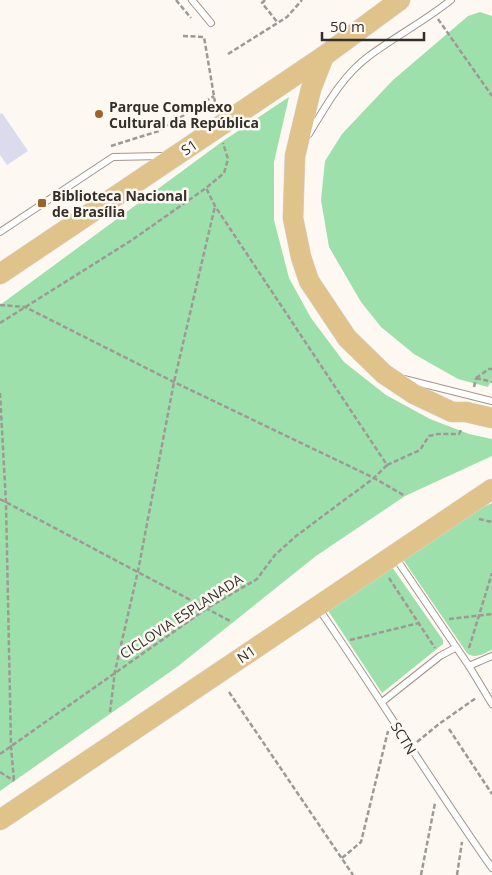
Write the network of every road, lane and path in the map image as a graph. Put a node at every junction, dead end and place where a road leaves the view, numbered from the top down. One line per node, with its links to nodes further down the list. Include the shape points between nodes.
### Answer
1 (176, 0): 8 (path)
2 (192, 0): 9 (lane)
3 (265, 0): 10 (path, via 262,3)
4 (302, 0): 10 (path)
5 (400, 0): 13 (highway, S1)
6 (451, 0): 7 (lane)
7 (434, 14): 16 (path); 20 (lane, via 368,57 340,84)
8 (190, 18)
9 (211, 23)
10 (278, 23): 12 (path)
11 (183, 36): 15 (path, via 204,36)
12 (228, 54)
13 (324, 56): 18 (highway, S1); 20 (highway, via 311,89)
14 (215, 62): 15 (path)
15 (209, 64): 17 (path)
16 (492, 96)
17 (215, 102)
18 (221, 126): 19 (highway, S1); 21 (path, via 228,159 224,173)
19 (177, 156): 23 (lane, via 113,156); 24 (highway, S1)
20 (295, 156): 29 (highway, via 293,218 309,281 347,338)
21 (206, 188): 22 (path); 26 (path, via 132,240)
22 (215, 206): 30 (path); 36 (path)
23 (0, 232)
24 (0, 274)
25 (0, 305): 26 (path)
26 (25, 307): 27 (path); 30 (path)
27 (0, 324)
28 (492, 369): 31 (path, via 476,378)
29 (384, 374): 33 (lane); 34 (highway, via 414,394 452,412)
30 (174, 382): 37 (path); 45 (path)
31 (492, 382)
32 (0, 393): 41 (path)
33 (492, 401)
34 (492, 418)
35 (462, 428): 36 (path, CICLOVIA ESPLANADA, via 459,434 429,436 420,450)
36 (387, 465): 37 (path, CICLOVIA ESPLANADA)
37 (374, 478): 39 (path); 49 (path, CICLOVIA ESPLANADA, via 296,536 275,555 258,579)
38 (492, 489): 44 (highway, N1)
39 (405, 496)
40 (0, 499): 41 (path)
41 (6, 503): 45 (path); 70 (path)
42 (477, 518): 43 (path)
43 (492, 522)
44 (395, 554): 48 (highway, N1); 57 (lane)
45 (138, 571): 49 (path); 61 (path)
46 (492, 574): 51 (path)
47 (388, 576): 54 (path)
48 (317, 606): 64 (lane, SCTN); 75 (highway, N1)
49 (206, 609): 53 (path); 61 (path, CICLOVIA ESPLANADA)
50 (492, 614): 51 (path)
51 (479, 615): 52 (path); 58 (path)
52 (444, 620)
53 (232, 622)
54 (419, 624): 55 (path); 56 (path)
55 (347, 641)
56 (435, 648)
57 (455, 648): 60 (lane); 64 (lane)
58 (467, 653)
59 (492, 656): 60 (lane)
60 (468, 666): 65 (lane)
61 (115, 671): 66 (path); 70 (path, CICLOVIA ESPLANADA)
62 (229, 692): 77 (path)
63 (476, 698): 69 (path)
64 (382, 702): 73 (lane, SCTN)
65 (492, 704)
66 (110, 712)
67 (449, 729): 74 (path)
68 (389, 730): 77 (path, via 361,842)
69 (416, 743)
70 (10, 746): 71 (path, CICLOVIA ESPLANADA); 72 (path, via 14,781)
71 (0, 754)
72 (0, 772)
73 (438, 791): 78 (lane, SCTN); 80 (path)
74 (492, 794)
75 (0, 820)
76 (460, 836): 81 (path, via 463,843)
77 (342, 858): 79 (path)
78 (492, 868)
79 (354, 875)
80 (421, 875)
81 (457, 875)

